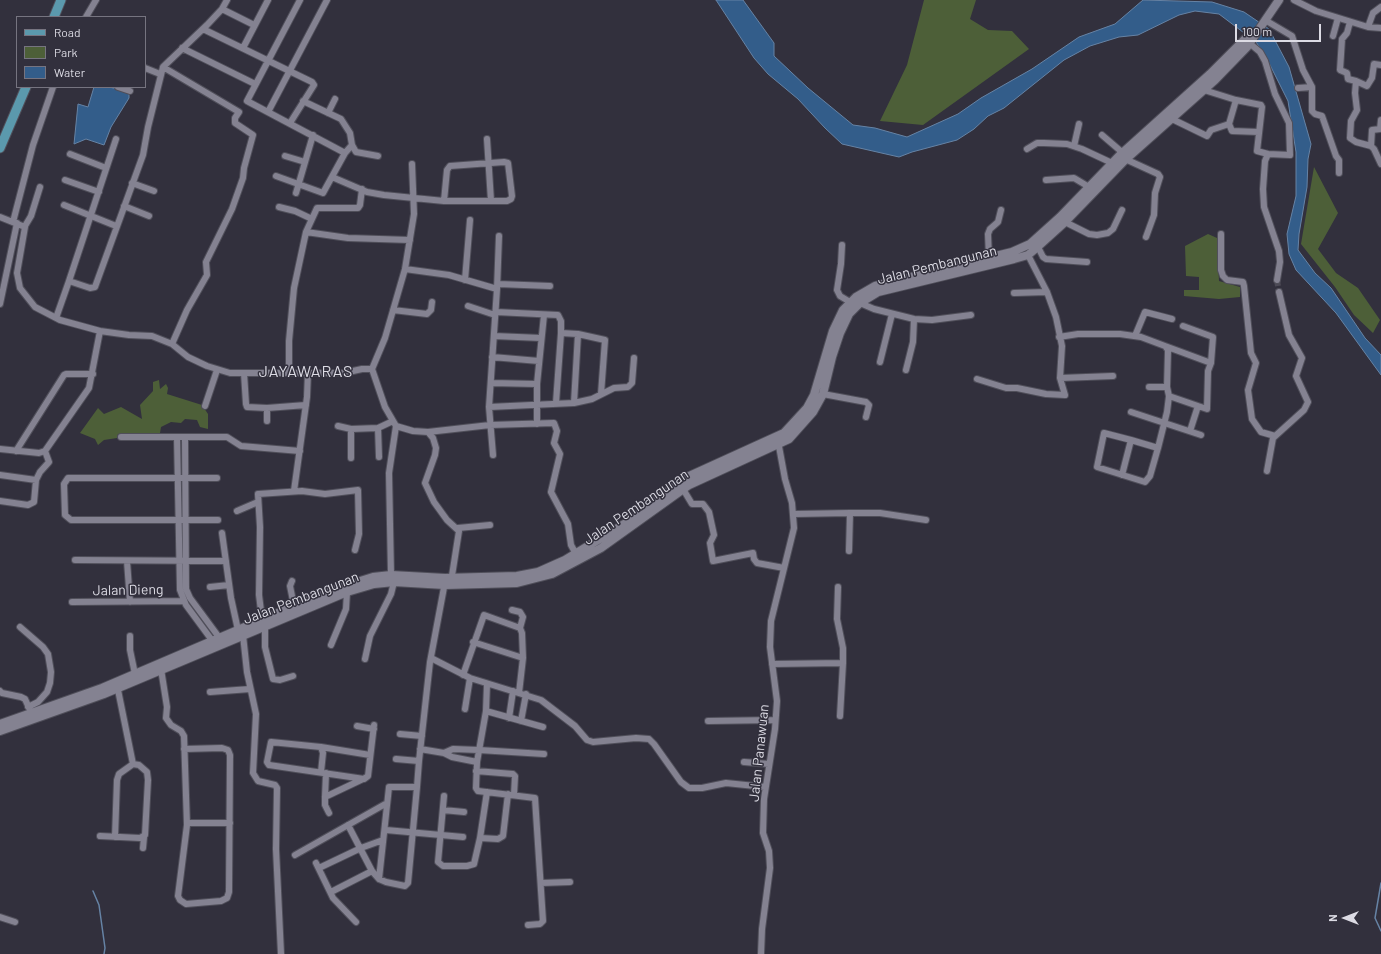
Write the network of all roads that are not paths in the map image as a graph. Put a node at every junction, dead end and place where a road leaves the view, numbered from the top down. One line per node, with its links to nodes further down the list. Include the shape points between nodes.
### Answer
1 (62, 0): 12 (main road)
2 (96, 0): 13 (street)
3 (227, 0): 11 (street)
4 (267, 0): 17 (street)
5 (300, 0): 25 (street)
6 (1272, 0): 15 (main road, Jalan Pembangunan)
7 (1278, 0): 15 (main road, Jalan Pembangunan)
8 (1294, 0): 14 (street)
9 (324, 1): 29 (street)
10 (1381, 7): 18 (street, via 1373,14)
11 (222, 9): 17 (street); 20 (street)
12 (54, 16)
13 (87, 16)
14 (1338, 18): 16 (street); 21 (street)
15 (1262, 21): 22 (main road, Jalan Pembangunan); 33 (street, via 1291,34 1303,70)
16 (1350, 22): 18 (street); 31 (street, via 1342,39 1340,70 1346,73 1348,79)
17 (254, 25): 24 (street)
18 (1368, 27): 19 (street)
19 (1381, 28)
20 (203, 29): 23 (street); 24 (street)
21 (1333, 36)
22 (1249, 40): 38 (main road, Jalan Pembangunan); 62 (street, via 1265,61 1290,130 1290,155); 65 (main road, Jalan Pembangunan)
23 (182, 48): 27 (street); 32 (street)
24 (243, 48): 25 (street)
25 (269, 59): 29 (street); 32 (street)
26 (1381, 65): 31 (street, via 1374,64 1372,78 1367,86)
27 (163, 67): 30 (street); 143 (street, via 239,112 235,123 253,135 243,178 232,209 205,263 207,274)
28 (146, 68): 30 (street)
29 (288, 71): 42 (street, via 313,83); 43 (street)
30 (160, 74): 77 (street, via 144,155)
31 (1356, 81): 57 (street, via 1357,110 1351,121 1350,138)
32 (255, 84): 43 (street, via 247,101)
33 (1312, 87): 37 (street); 72 (street, via 1312,111 1322,116 1339,160)
34 (26, 88): 58 (main road)
35 (53, 88): 99 (street, via 33,145)
36 (121, 88): 39 (street)
37 (1298, 88)
38 (1204, 90): 41 (street); 45 (main road, Jalan Pembangunan)
39 (130, 91)
40 (335, 99): 44 (street)
41 (1236, 100): 49 (street); 50 (street, via 1261,105)
42 (303, 101): 44 (street); 47 (street)
43 (268, 112): 47 (street)
44 (328, 113): 55 (street, via 343,121 352,138)
45 (1172, 119): 49 (street, via 1207,136 1211,130); 65 (main road, Jalan Pembangunan)
46 (1381, 120): 57 (street, via 1380,130 1372,130)
47 (290, 123): 51 (street)
48 (1079, 124): 56 (street)
49 (1229, 124): 50 (street, via 1232,131)
50 (1259, 132): 62 (street, via 1256,150)
51 (313, 135): 60 (street); 66 (street)
52 (1102, 135): 65 (street)
53 (116, 139): 71 (street)
54 (488, 139): 67 (street)
55 (352, 145): 60 (street); 64 (street, via 356,152)
56 (1074, 146): 59 (street, via 1037,143); 68 (street)
57 (1371, 146): 70 (street)
58 (0, 148)
59 (1027, 148)
60 (345, 153): 74 (street)
61 (70, 154): 71 (street)
62 (1268, 154): 115 (street, via 1265,161 1264,207 1279,251)
63 (285, 156): 66 (street)
64 (378, 156)
65 (1122, 156): 68 (main road, Jalan Pembangunan); 98 (main road, Jalan Pembangunan); 105 (street, via 1160,177 1155,193 1154,214)
66 (305, 162): 78 (street)
67 (489, 163): 86 (street, via 453,165 448,168); 87 (street); 87 (street, via 508,163 512,196 507,201)
68 (1112, 163): 80 (main road, Jalan Pembangunan)
69 (412, 164): 85 (street)
70 (1381, 164)
71 (106, 168): 83 (street)
72 (1340, 173)
73 (276, 176): 78 (street)
74 (332, 177): 78 (street, via 323,193); 81 (street)
75 (65, 180): 83 (street)
76 (1046, 180): 80 (street, via 1074,178)
77 (132, 183): 82 (street); 89 (street)
78 (299, 184): 84 (street)
79 (40, 187): 100 (street, via 31,216)
80 (1089, 187): 98 (main road, Jalan Pembangunan)
81 (362, 189): 85 (street, via 367,192); 96 (street, via 358,208 317,208)
82 (154, 191)
83 (99, 192): 93 (street)
84 (296, 192)
85 (414, 199): 86 (street); 106 (street)
86 (444, 201): 87 (street)
87 (491, 201)
88 (64, 205): 93 (street)
89 (124, 206): 94 (street); 101 (street)
90 (279, 207): 96 (street)
91 (1000, 210): 110 (street, via 998,222 988,234)
92 (1122, 210): 98 (street, via 1113,229 1097,235 1089,234)
93 (92, 216): 101 (street); 116 (street)
94 (149, 216)
95 (0, 217): 99 (street)
96 (312, 219): 102 (street)
97 (470, 220): 114 (street)
98 (1062, 220): 108 (main road, Jalan Pembangunan); 110 (main road, Jalan Pembangunan, via 1022,249)
99 (15, 222): 100 (street); 125 (street)
100 (25, 226): 132 (street, via 17,273 20,288 35,307)
101 (116, 226): 116 (street, via 95,287 90,288)
102 (306, 232): 106 (street, via 348,238); 155 (street, via 294,288)
103 (1221, 234): 188 (street, via 1223,276 1228,280 1243,282 1244,286 1252,353 1256,363 1248,390 1252,422 1261,432)
104 (499, 236): 117 (street)
105 (1146, 237)
106 (410, 240): 113 (street)
107 (842, 245): 123 (street, via 837,290 840,296)
108 (1038, 247): 109 (main road, Jalan Pembangunan); 111 (street, via 1046,259)
109 (1028, 255): 112 (main road, Jalan Pembangunan); 119 (street)
110 (989, 258): 112 (main road, Jalan Pembangunan)
111 (1087, 262)
112 (974, 265): 123 (main road, Jalan Pembangunan, via 875,286); 124 (main road, Jalan Pembangunan, via 878,292)
113 (405, 269): 114 (street); 127 (street)
114 (465, 280): 117 (street)
115 (1278, 280)
116 (69, 281): 132 (street)
117 (497, 286): 118 (street); 128 (street)
118 (550, 286)
119 (1047, 292): 121 (street); 141 (street, via 1056,317)
120 (1279, 292): 188 (street, via 1289,336 1302,358 1296,376 1308,402 1304,410)
121 (1014, 293)
122 (432, 302): 127 (street, via 431,310 427,314)
123 (850, 302): 193 (main road, Jalan Pembangunan, via 840,314 833,331 814,395 807,408)
124 (860, 303): 129 (street); 165 (main road, Jalan Pembangunan, via 849,314 840,333)
125 (0, 304)
126 (468, 306): 128 (street)
127 (393, 310): 150 (street)
128 (495, 314): 130 (street); 139 (street)
129 (892, 314): 133 (street); 148 (street)
130 (544, 315): 137 (street, via 559,316); 142 (street)
131 (970, 315): 133 (street, via 932,320)
132 (56, 318): 136 (street)
133 (914, 319): 152 (street, via 913,342)
134 (1172, 319): 140 (street, via 1145,312)
135 (1183, 326): 149 (street, via 1213,338)
136 (100, 331): 143 (street, via 152,336); 156 (street)
137 (561, 333): 138 (street); 167 (street)
138 (578, 334): 164 (street, via 606,341); 168 (street)
139 (494, 336): 142 (street); 145 (street)
140 (1135, 336): 141 (street, via 1078,334); 144 (street)
141 (1059, 337): 158 (street, via 1062,355)
142 (541, 338): 147 (street)
143 (172, 344): 151 (street, via 188,356)
144 (1165, 346): 149 (street); 163 (street, via 1168,350)
145 (492, 357): 147 (street); 160 (street)
146 (634, 358): 164 (street, via 630,386 614,388)
147 (540, 361): 161 (street)
148 (880, 362)
149 (1211, 362): 172 (street, via 1208,371 1207,409)
150 (372, 369): 153 (street, via 344,373); 179 (street, via 385,407)
151 (217, 370): 154 (street); 171 (street)
152 (906, 370)
153 (308, 372): 155 (street); 169 (street)
154 (244, 373): 155 (street); 173 (street, via 247,407)
155 (289, 373)
156 (93, 374): 196 (street, via 64,375); 197 (street, via 89,388)
157 (1113, 376): 158 (street)
158 (1060, 378): 159 (street, via 1064,395 1006,388)
159 (977, 379)
160 (491, 383): 161 (street); 174 (street)
161 (538, 384): 170 (street)
162 (1149, 387): 163 (street)
163 (1167, 387): 166 (street)
164 (601, 394): 168 (street)
165 (823, 394): 176 (street, via 866,402 869,404); 193 (main road, Jalan Pembangunan, via 813,412 789,439)
166 (1169, 396): 172 (street); 178 (street)
167 (556, 403): 168 (street); 170 (street)
168 (574, 403)
169 (306, 405): 173 (street); 198 (street)
170 (538, 405): 174 (street); 181 (street)
171 (206, 406)
172 (1198, 406): 185 (street)
173 (267, 408): 177 (street)
174 (489, 408): 180 (street)
175 (1131, 412): 178 (street)
176 (866, 417)
177 (268, 421)
178 (1164, 422): 185 (street); 194 (street)
179 (395, 423): 183 (street); 186 (street, via 413,431); 232 (street, via 389,473)
180 (490, 424): 181 (street); 186 (street); 199 (street)
181 (537, 424): 224 (street, via 554,423 556,428 554,443 560,454 551,492 568,524 571,545)
182 (338, 426): 184 (street)
183 (378, 428): 184 (street); 200 (street)
184 (350, 429): 201 (street)
185 (1190, 431): 187 (street)
186 (428, 432): 220 (street, via 436,448 426,479 427,491 447,520)
187 (1201, 435)
188 (1274, 436): 202 (street)
189 (121, 437): 190 (street)
190 (178, 437): 191 (street); 205 (street)
191 (185, 437): 198 (street, via 227,437 241,446); 205 (street)
192 (1131, 440): 194 (street); 204 (street); 204 (street, via 1104,433 1097,467)
193 (778, 441): 208 (main road, Jalan Pembangunan); 214 (street, Jalan Panawuan); 217 (main road, Jalan Pembangunan, via 685,478)
194 (1158, 448): 204 (street, via 1150,476 1145,482)
195 (0, 449): 196 (street)
196 (16, 451): 197 (street)
197 (45, 451): 207 (street, via 49,462)
198 (300, 451): 209 (street)
199 (493, 455)
200 (379, 457)
201 (351, 458)
202 (1267, 471)
203 (0, 475): 207 (street)
204 (1122, 475)
205 (182, 477): 206 (street); 215 (street); 215 (street, via 68,478 64,484 65,515 71,520)
206 (217, 478)
207 (36, 480): 210 (street, via 36,496 30,504)
208 (683, 489): 217 (main road, Jalan Pembangunan); 231 (street, via 692,504 703,504 709,512 714,534 710,543 713,561 753,553 757,563)
209 (294, 491): 211 (street, via 260,493 257,496); 222 (street, via 325,494 358,490 359,534)
210 (0, 501)
211 (258, 502): 212 (street); 245 (street, via 259,595)
212 (237, 510)
213 (850, 513): 214 (street); 218 (street); 223 (street)
214 (794, 514): 231 (street, Jalan Panawuan, via 794,528)
215 (182, 520): 216 (street); 227 (street); 229 (street)
216 (218, 520)
217 (635, 520): 224 (main road, Jalan Pembangunan); 230 (main road, Jalan Pembangunan, via 601,548)
218 (926, 520)
219 (490, 525): 220 (street)
220 (458, 528): 234 (street, via 459,536)
221 (222, 533): 228 (street)
222 (355, 550)
223 (848, 552)
224 (576, 554): 230 (main road, Jalan Pembangunan)
225 (75, 560): 226 (street)
226 (127, 561): 227 (street); 241 (street)
227 (180, 561): 229 (street); 239 (street, via 179,587)
228 (226, 561): 229 (street); 235 (street)
229 (187, 562): 244 (street, via 187,593)
230 (565, 564): 234 (main road, Jalan Pembangunan, via 540,579 518,583)
231 (784, 568): 258 (street, Jalan Panawuan, via 771,622)
232 (393, 578): 234 (main road, Jalan Pembangunan); 238 (main road, Jalan Pembangunan); 242 (main road, Jalan Pembangunan, via 373,577); 254 (street, via 391,594 370,636)
233 (292, 581): 242 (street)
234 (448, 581): 255 (street)
235 (229, 585): 236 (street); 249 (street)
236 (210, 587)
237 (838, 587): 257 (street, via 837,619 843,648)
238 (347, 592): 245 (main road, Jalan Pembangunan); 253 (street, via 346,609)
239 (184, 601): 241 (street, Jalan Dieng); 246 (street)
240 (72, 602): 241 (street, Jalan Dieng)
241 (130, 602)
242 (294, 606): 245 (main road, Jalan Pembangunan)
243 (512, 610): 248 (street, via 523,614)
244 (208, 620): 246 (street); 251 (street)
245 (264, 622): 249 (main road, Jalan Pembangunan); 262 (street, via 265,647 273,679 280,680)
246 (202, 625): 251 (street)
247 (20, 627): 272 (street, via 48,654 51,672 47,692)
248 (520, 628): 252 (street, via 484,615); 256 (street)
249 (241, 632): 251 (main road, Jalan Pembangunan); 266 (street)
250 (130, 636): 260 (street)
251 (218, 642): 259 (main road, Jalan Pembangunan); 260 (main road, Jalan Pembangunan)
252 (473, 642): 256 (street); 261 (street)
253 (331, 645)
254 (365, 658)
255 (431, 658): 261 (street); 284 (street)
256 (523, 658): 269 (street)
257 (843, 663): 258 (street); 274 (street)
258 (772, 664): 276 (street, Jalan Panawuan, via 777,702)
259 (161, 669): 265 (main road, Jalan Pembangunan); 286 (street, via 167,706 166,718 182,733)
260 (135, 674): 265 (main road, Jalan Pembangunan)
261 (463, 675): 263 (street)
262 (293, 676)
263 (470, 678): 264 (street); 271 (street)
264 (487, 684): 269 (street); 273 (street)
265 (117, 685): 272 (main road, Jalan Pembangunan); 282 (main road, Jalan Pembangunan); 298 (street)
266 (250, 689): 268 (street); 292 (street, via 256,714)
267 (0, 691): 272 (street, via 22,697)
268 (210, 692)
269 (516, 692): 270 (street); 275 (street)
270 (526, 694): 277 (street); 304 (street, via 540,700 574,726 587,740 593,742 649,739 681,782 689,788 726,783)
271 (465, 709)
272 (30, 710): 279 (main road, Jalan Pembangunan)
273 (486, 711): 275 (street); 288 (street)
274 (840, 716)
275 (509, 718): 277 (street)
276 (775, 720): 278 (street); 299 (street, Jalan Panawuan)
277 (521, 721): 281 (street)
278 (708, 721)
279 (0, 724)
280 (357, 726): 291 (street, via 374,727)
281 (543, 727)
282 (0, 732)
283 (400, 734): 284 (street)
284 (422, 736): 287 (street)
285 (321, 747): 291 (street); 294 (street, via 272,741); 301 (street)
286 (184, 749): 313 (street); 314 (street, via 228,750)
287 (420, 749): 289 (street); 295 (street)
288 (479, 750): 289 (street); 290 (street); 296 (street)
289 (444, 752): 296 (street, via 452,757)
290 (544, 754)
291 (370, 755): 302 (street, via 368,776)
292 (254, 757): 294 (street); 337 (street, via 253,773 256,779 277,788 276,849)
293 (396, 759): 295 (street)
294 (267, 760): 301 (street, via 269,765)
295 (418, 761): 303 (street)
296 (477, 762): 300 (street)
297 (744, 762): 299 (street)
298 (133, 764): 320 (street, via 125,767 117,780); 321 (street, via 139,765 146,772 148,780)
299 (769, 764): 304 (street, Jalan Panawuan)
300 (476, 771): 305 (street, via 476,788 478,791); 306 (street, via 514,774)
301 (323, 773): 302 (street); 308 (street)
302 (364, 779): 308 (street)
303 (417, 787): 309 (street, via 391,785); 317 (street)
304 (765, 787): 338 (street, Jalan Panawuan, via 763,833 769,850 770,868)
305 (487, 792): 306 (street); 323 (street)
306 (511, 795): 323 (street, via 503,836); 331 (street, via 536,798)
307 (444, 796): 310 (street)
308 (324, 797): 312 (street)
309 (387, 803): 315 (street); 316 (street)
310 (443, 810): 311 (street); 318 (street)
311 (464, 812)
312 (330, 813)
313 (187, 823): 314 (street); 314 (street, via 178,896 186,904 201,904 227,898)
314 (230, 823)
315 (348, 825): 326 (street); 327 (street)
316 (386, 830): 317 (street); 324 (street)
317 (413, 832): 318 (street); 329 (street, via 407,885)
318 (440, 834): 322 (street); 323 (street, via 438,862 443,866 472,866)
319 (100, 836): 320 (street)
320 (114, 836): 321 (street)
321 (144, 837): 325 (street)
322 (463, 837)
323 (480, 838)
324 (383, 840): 326 (street); 329 (street)
325 (143, 848)
326 (360, 848): 328 (street); 332 (street, via 317,866)
327 (295, 856)
328 (372, 871): 329 (street); 332 (street)
329 (379, 879)
330 (570, 882): 331 (street)
331 (541, 883): 336 (street, via 543,921 540,924)
332 (330, 892): 335 (street, via 339,906)
333 (0, 917): 334 (street)
334 (15, 922)
335 (356, 922)
336 (528, 925)
337 (281, 954)
338 (761, 954)

